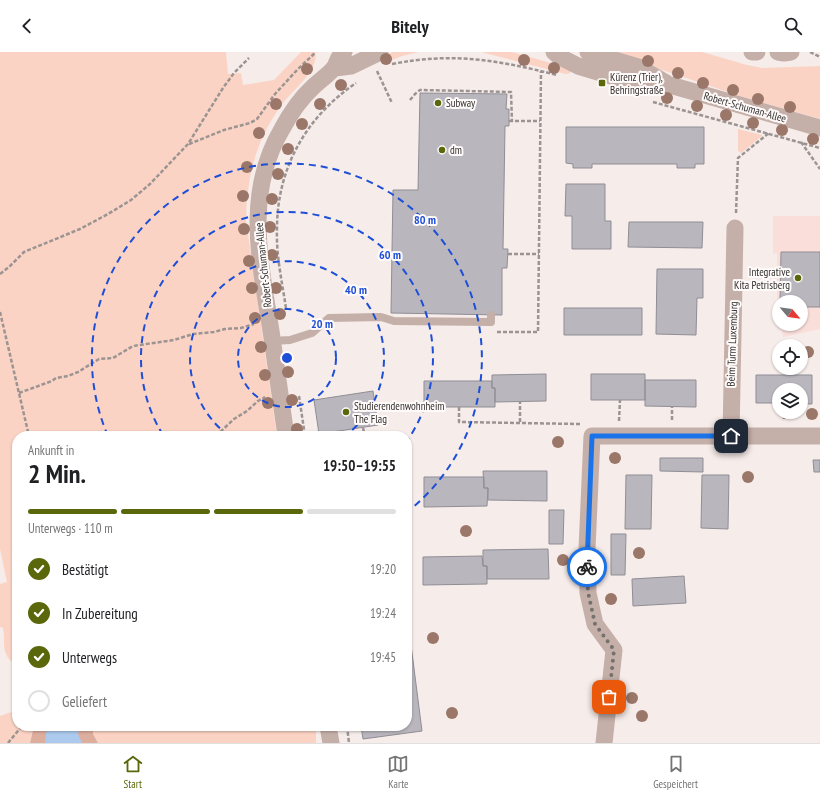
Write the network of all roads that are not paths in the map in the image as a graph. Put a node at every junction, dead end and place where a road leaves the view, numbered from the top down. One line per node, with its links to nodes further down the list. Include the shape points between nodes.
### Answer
1 (344, 52): 9 (street, Robert-Schuman-Allee, via 337,60)
2 (554, 52): 10 (street, Robert-Schuman-Allee, via 578,66 634,83)
3 (588, 52): 10 (street, Robert-Schuman-Allee, via 638,67)
4 (752, 52): 5 (street)
5 (757, 52)
6 (778, 52): 7 (street)
7 (791, 52)
8 (385, 58): 9 (street)
9 (335, 68): 14 (street, Robert-Schuman-Allee, via 312,88 288,118 273,146 263,176 257,229)
10 (670, 85): 11 (street, Robert-Schuman-Allee)
11 (820, 128)
12 (735, 228): 16 (street, Beim Turm Luxemburg)
13 (491, 315): 14 (lane, via 492,322 394,321 381,317 329,318 312,333 290,340)
14 (272, 341): 15 (street, Robert-Schuman-Allee)
15 (285, 431)
16 (731, 436): 17 (street); 20 (street, via 592,436 587,549 588,592 595,624 614,650)
17 (820, 436)
18 (329, 731): 19 (street)
19 (331, 743)
20 (604, 743)

